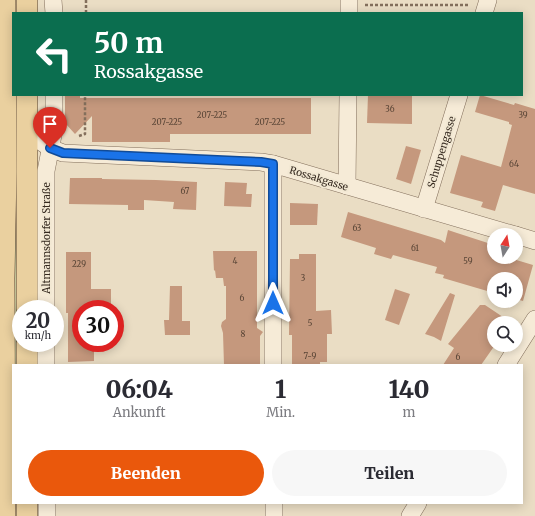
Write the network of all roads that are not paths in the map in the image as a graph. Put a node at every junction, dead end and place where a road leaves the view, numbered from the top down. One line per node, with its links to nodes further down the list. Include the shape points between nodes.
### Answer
1 (5, 0): 31 (main road)
2 (27, 0): 4 (main road)
3 (53, 0): 5 (street)
4 (27, 12)
5 (54, 12)
6 (27, 96): 10 (main road, Altmannsdorfer Straße)
7 (54, 96): 11 (street, Altmannsdorfer Straße)
8 (348, 96): 13 (street)
9 (459, 96): 14 (street, Schuppengasse)
10 (27, 132): 11 (street); 18 (main road, Altmannsdorfer Straße)
11 (57, 150): 12 (street, Rossakgasse); 19 (street, Altmannsdorfer Straße, via 46,172)
12 (273, 164): 13 (street, Rossakgasse); 25 (street)
13 (347, 186): 14 (street, Rossakgasse)
14 (424, 209): 15 (street, Rossakgasse)
15 (490, 228)
16 (523, 237): 17 (street, Rossakgasse)
17 (535, 241)
18 (27, 300)
19 (46, 300)
20 (535, 319): 26 (street)
21 (27, 352): 23 (main road)
22 (46, 352): 24 (street)
23 (27, 364)
24 (46, 364)
25 (273, 364)
26 (507, 364)
27 (27, 504): 32 (main road)
28 (47, 504): 33 (street)
29 (274, 504): 34 (street)
30 (417, 504): 35 (street)
31 (5, 516)
32 (27, 516)
33 (47, 516)
34 (274, 516)
35 (410, 516)

